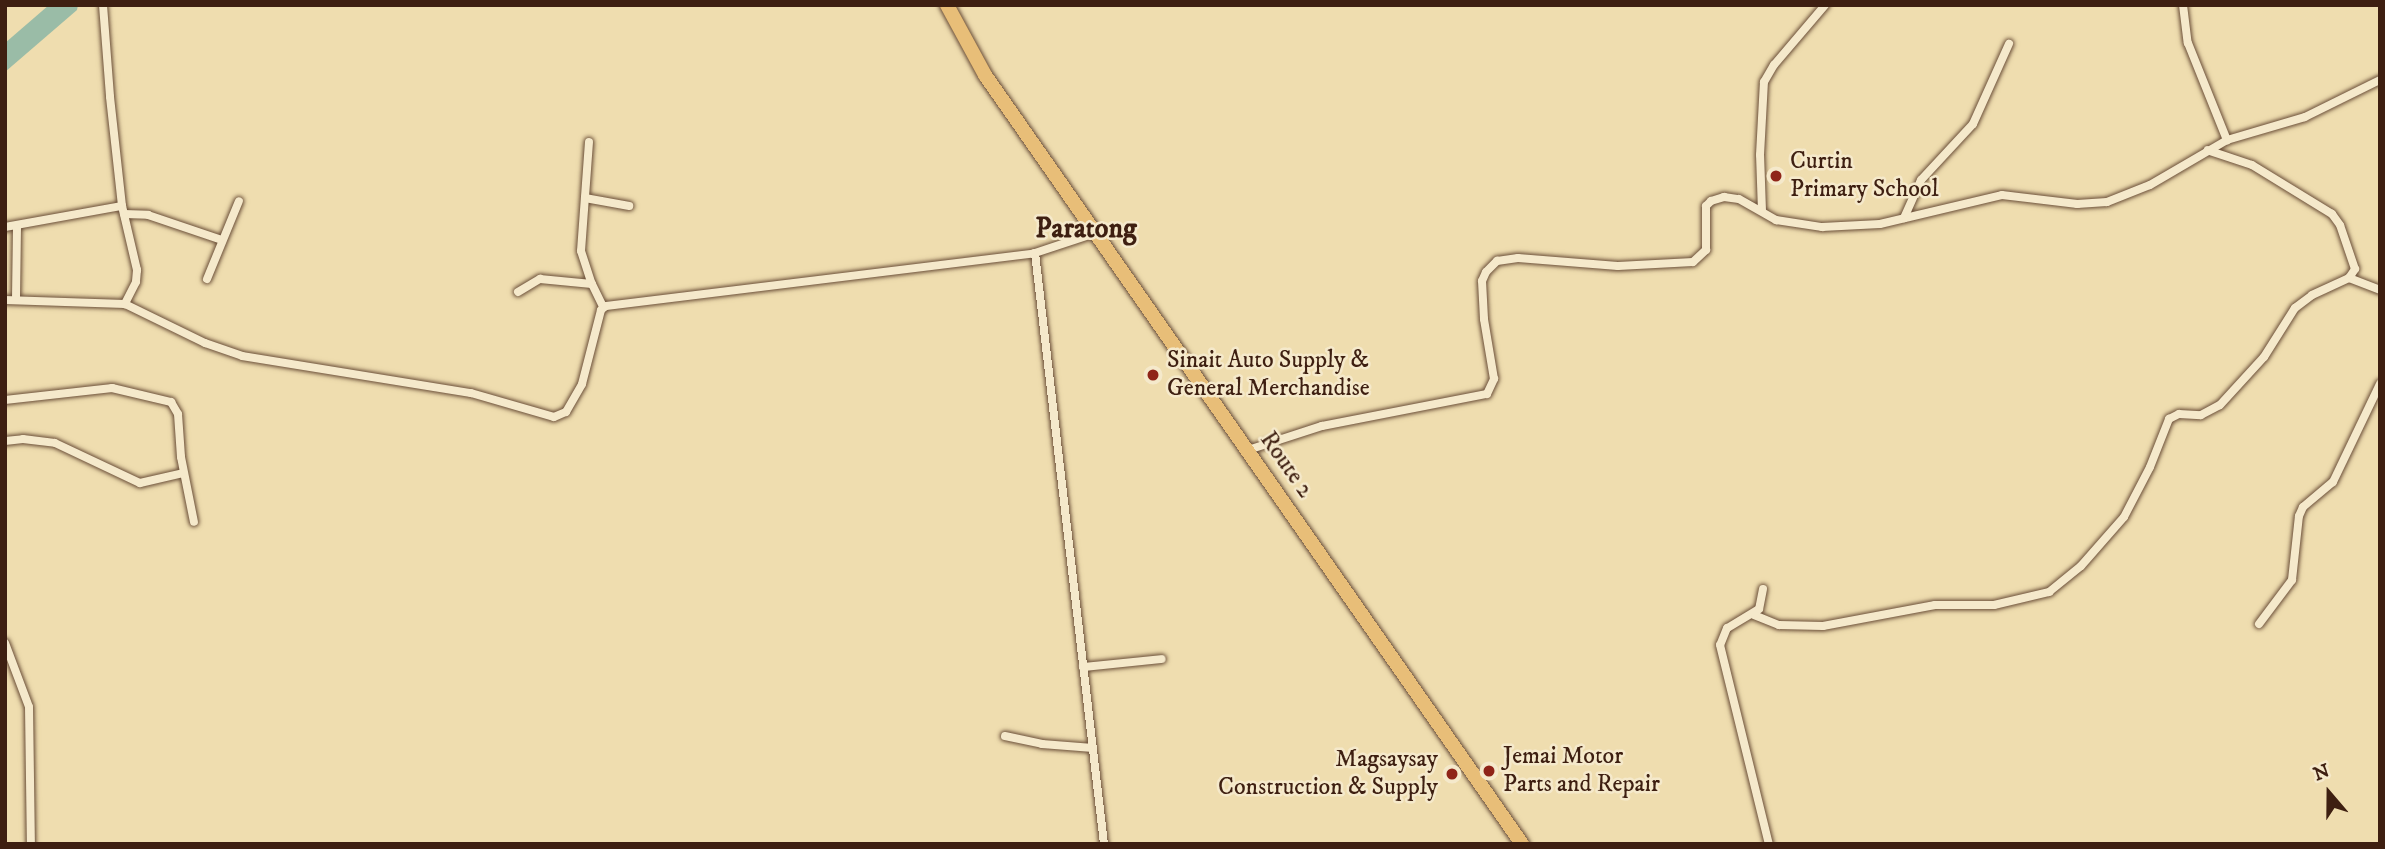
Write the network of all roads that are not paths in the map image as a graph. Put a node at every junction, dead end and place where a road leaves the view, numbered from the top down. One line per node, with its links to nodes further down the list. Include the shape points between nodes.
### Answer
1 (103, 5): 13 (street)
2 (947, 5): 18 (highway, Route 2, via 985,75)
3 (1825, 5): 14 (street, via 1764,82)
4 (2183, 5): 7 (street, via 2183,28)
5 (2009, 44): 15 (street, via 1968,131 1921,180)
6 (2380, 80): 7 (street, via 2305,117)
7 (2227, 140): 9 (street)
8 (589, 142): 10 (street)
9 (2207, 150): 15 (street, via 2150,185 2107,202 2077,204 2003,195); 21 (street, via 2252,165 2332,214 2355,265)
10 (585, 198): 12 (street); 23 (street, via 581,251)
11 (239, 201): 19 (street)
12 (629, 206)
13 (123, 210): 16 (street); 19 (street); 28 (street, via 137,270)
14 (1762, 211): 15 (street, via 1784,222 1822,227 1866,226); 33 (street, via 1739,199 1711,201 1706,206 1706,250 1688,263 1618,266 1518,258 1497,261 1482,281 1494,379 1487,394 1322,426)
15 (1904, 218)
16 (17, 226): 17 (street); 26 (street)
17 (5, 227)
18 (1095, 233): 20 (street); 33 (highway, Route 2)
19 (222, 240): 22 (street)
20 (1035, 253): 29 (street); 41 (street)
21 (2349, 278): 24 (street); 37 (street, via 2312,295 2295,309 2264,357 2220,405 2201,415 2179,414 2169,419 2124,517 2055,588 1994,605 1935,606 1823,626 1779,625)
22 (207, 279)
23 (592, 284): 25 (street, via 540,279); 29 (street)
24 (2380, 290)
25 (518, 292)
26 (16, 299): 27 (street); 28 (street)
27 (5, 300)
28 (125, 304): 29 (street, via 242,356 471,393 554,417 566,412 582,384)
29 (603, 307)
30 (2380, 384): 38 (street, via 2333,482 2303,507 2292,580)
31 (5, 400): 34 (street, via 117,388 171,402 178,414)
32 (5, 441): 34 (street, via 55,443 140,483)
33 (1248, 450): 46 (highway, Route 2)
34 (183, 473): 35 (street)
35 (194, 522)
36 (1763, 589): 37 (street, via 1762,603)
37 (1754, 615): 47 (street, via 1727,628 1720,645)
38 (2259, 624)
39 (5, 643): 44 (street, via 29,706)
40 (1162, 659): 41 (street)
41 (1083, 667): 43 (street)
42 (1005, 736): 43 (street)
43 (1093, 748): 45 (street)
44 (31, 844)
45 (1104, 844)
46 (1522, 844)
47 (1769, 844)

